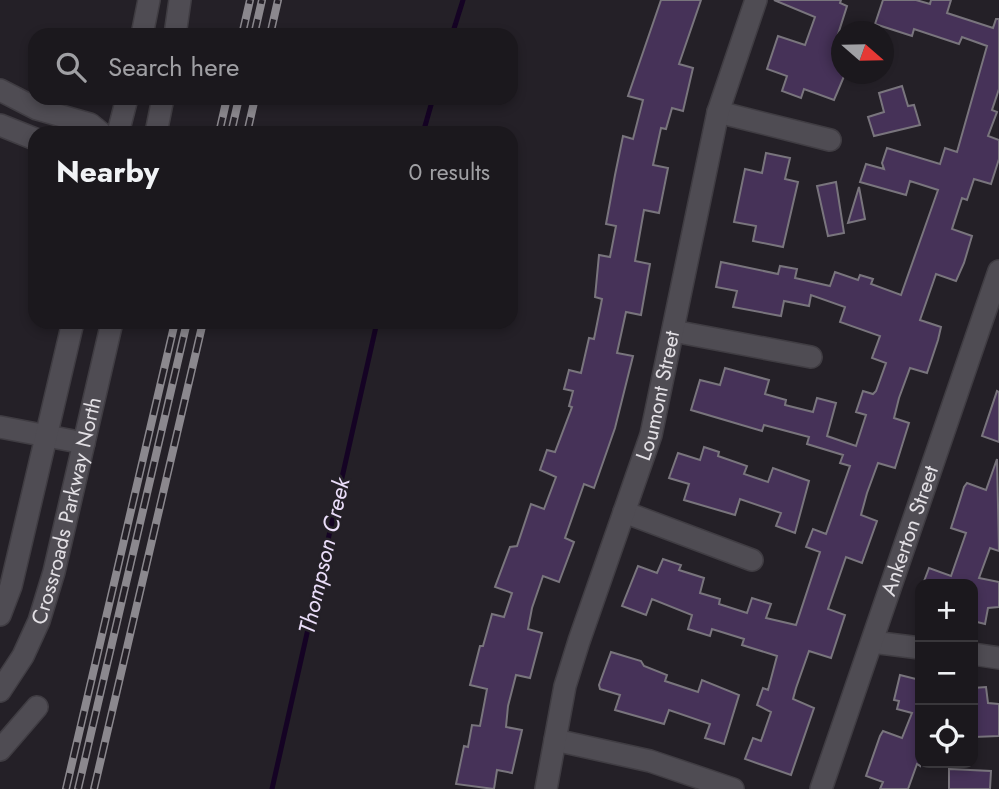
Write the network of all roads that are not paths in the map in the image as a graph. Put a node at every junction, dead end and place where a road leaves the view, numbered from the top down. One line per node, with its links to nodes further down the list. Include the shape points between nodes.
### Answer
1 (149, 0): 4 (street)
2 (180, 0): 5 (street)
3 (756, 0): 11 (street, Loumont Street)
4 (143, 28)
5 (176, 28)
6 (0, 90): 7 (street)
7 (28, 104)
8 (29, 105): 13 (street)
9 (125, 105): 14 (street)
10 (162, 105): 15 (street)
11 (718, 112): 17 (street); 21 (street, Loumont Street)
12 (0, 125): 16 (street)
13 (92, 126)
14 (120, 126)
15 (157, 126)
16 (28, 136)
17 (830, 140)
18 (999, 271): 29 (street, Ankerton Street)
19 (71, 329): 24 (street, Crossroads Parkway North)
20 (110, 329): 25 (street, Crossroads Parkway North)
21 (673, 331): 22 (street); 26 (street, Loumont Street, via 651,435)
22 (811, 357)
23 (0, 427): 24 (street)
24 (45, 435): 25 (street); 28 (street, Crossroads Parkway North, via 11,586)
25 (84, 443): 33 (street, Crossroads Parkway North, via 39,621)
26 (624, 512): 27 (street); 35 (street, Loumont Street, via 565,686)
27 (752, 560)
28 (0, 615)
29 (872, 642): 30 (street); 39 (street, Ankerton Street)
30 (915, 647)
31 (978, 655): 32 (street)
32 (999, 658)
33 (0, 691)
34 (37, 707): 36 (street)
35 (555, 740): 37 (street, Loumont Street); 38 (street, via 650,761)
36 (0, 750)
37 (547, 789)
38 (733, 789)
39 (821, 789)

